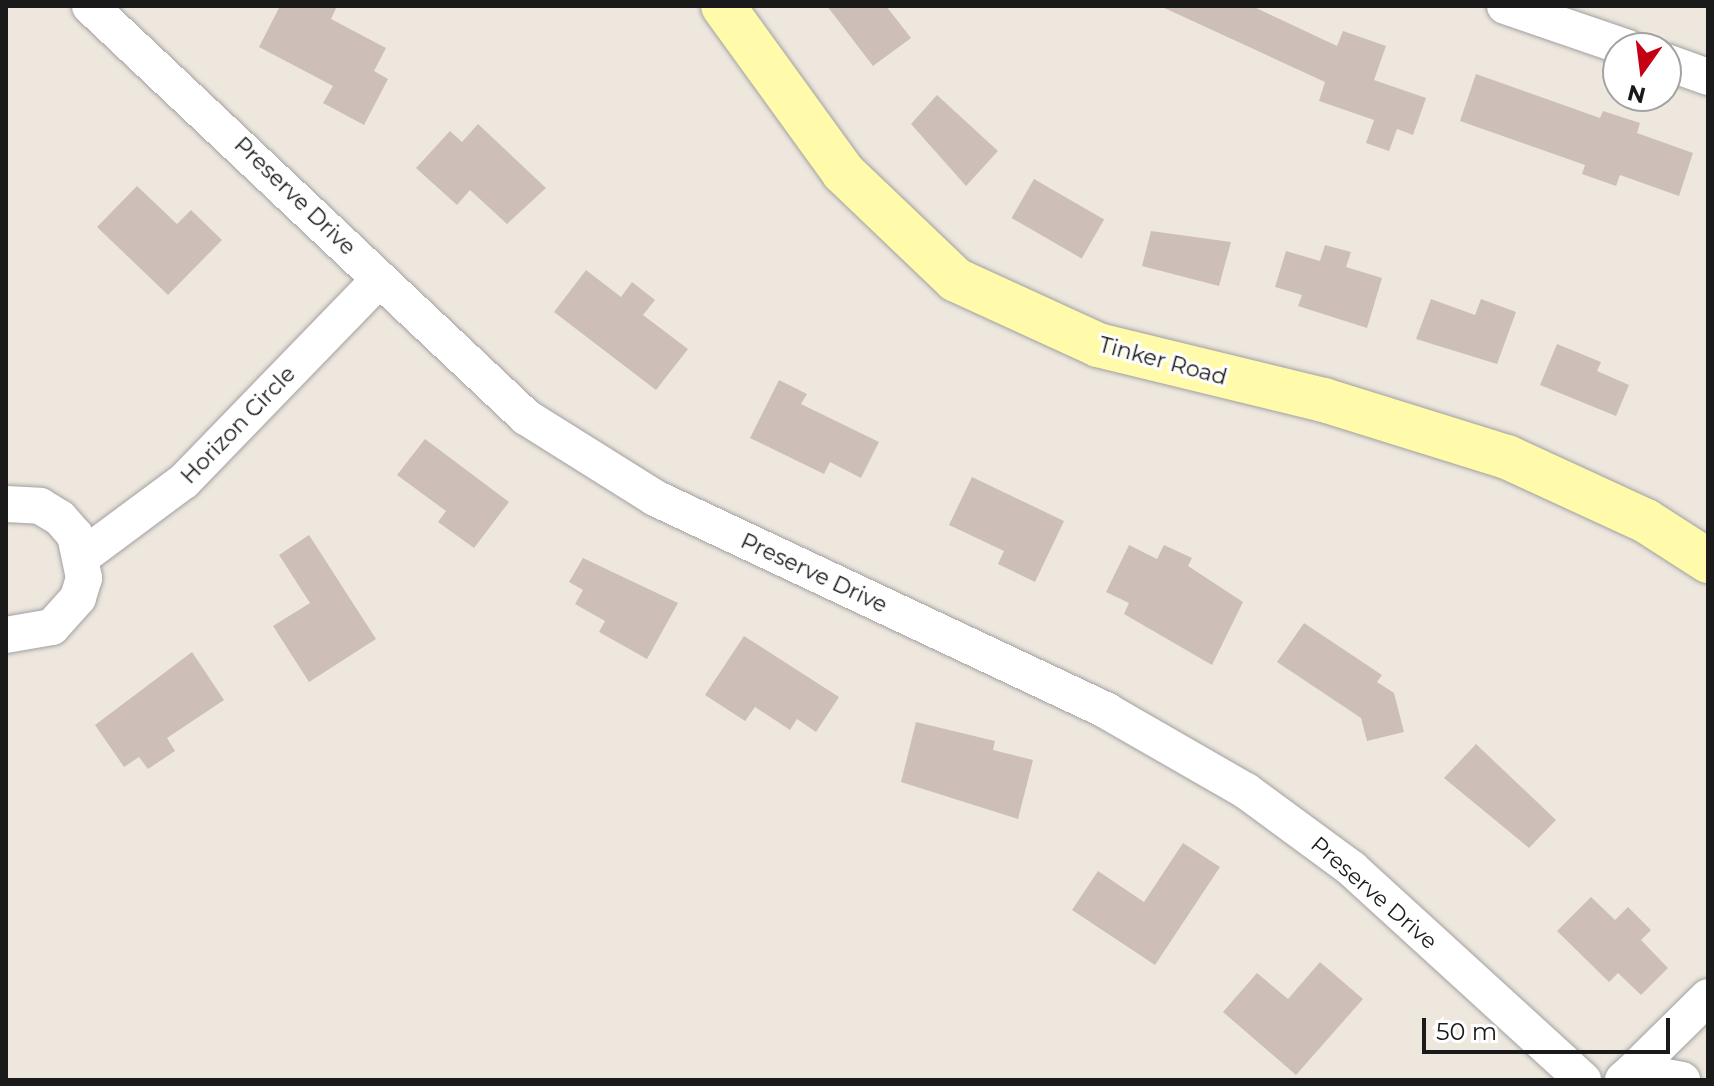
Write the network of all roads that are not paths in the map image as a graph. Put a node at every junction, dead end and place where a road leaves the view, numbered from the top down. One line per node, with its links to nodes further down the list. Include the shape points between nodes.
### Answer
1 (90, 6): 8 (street, Preserve Drive)
2 (723, 6): 11 (street, Tinker Road, via 843,172 956,280 1098,345 1338,404 1507,457 1646,521)
3 (1505, 6): 4 (street)
4 (1548, 12): 5 (street)
5 (1602, 36)
6 (1682, 68): 7 (street)
7 (1708, 77)
8 (380, 279): 10 (street, Horizon Circle, via 184,481); 15 (street, Preserve Drive, via 468,367 589,460 1107,711 1246,791 1352,869)
9 (6, 504): 10 (street, via 40,506 60,518)
10 (83, 556): 12 (street, via 84,578 66,615 29,636)
11 (1708, 561)
12 (6, 635)
13 (1708, 997): 14 (street)
14 (1628, 1076): 16 (street)
15 (1583, 1080)
16 (1682, 1080)

